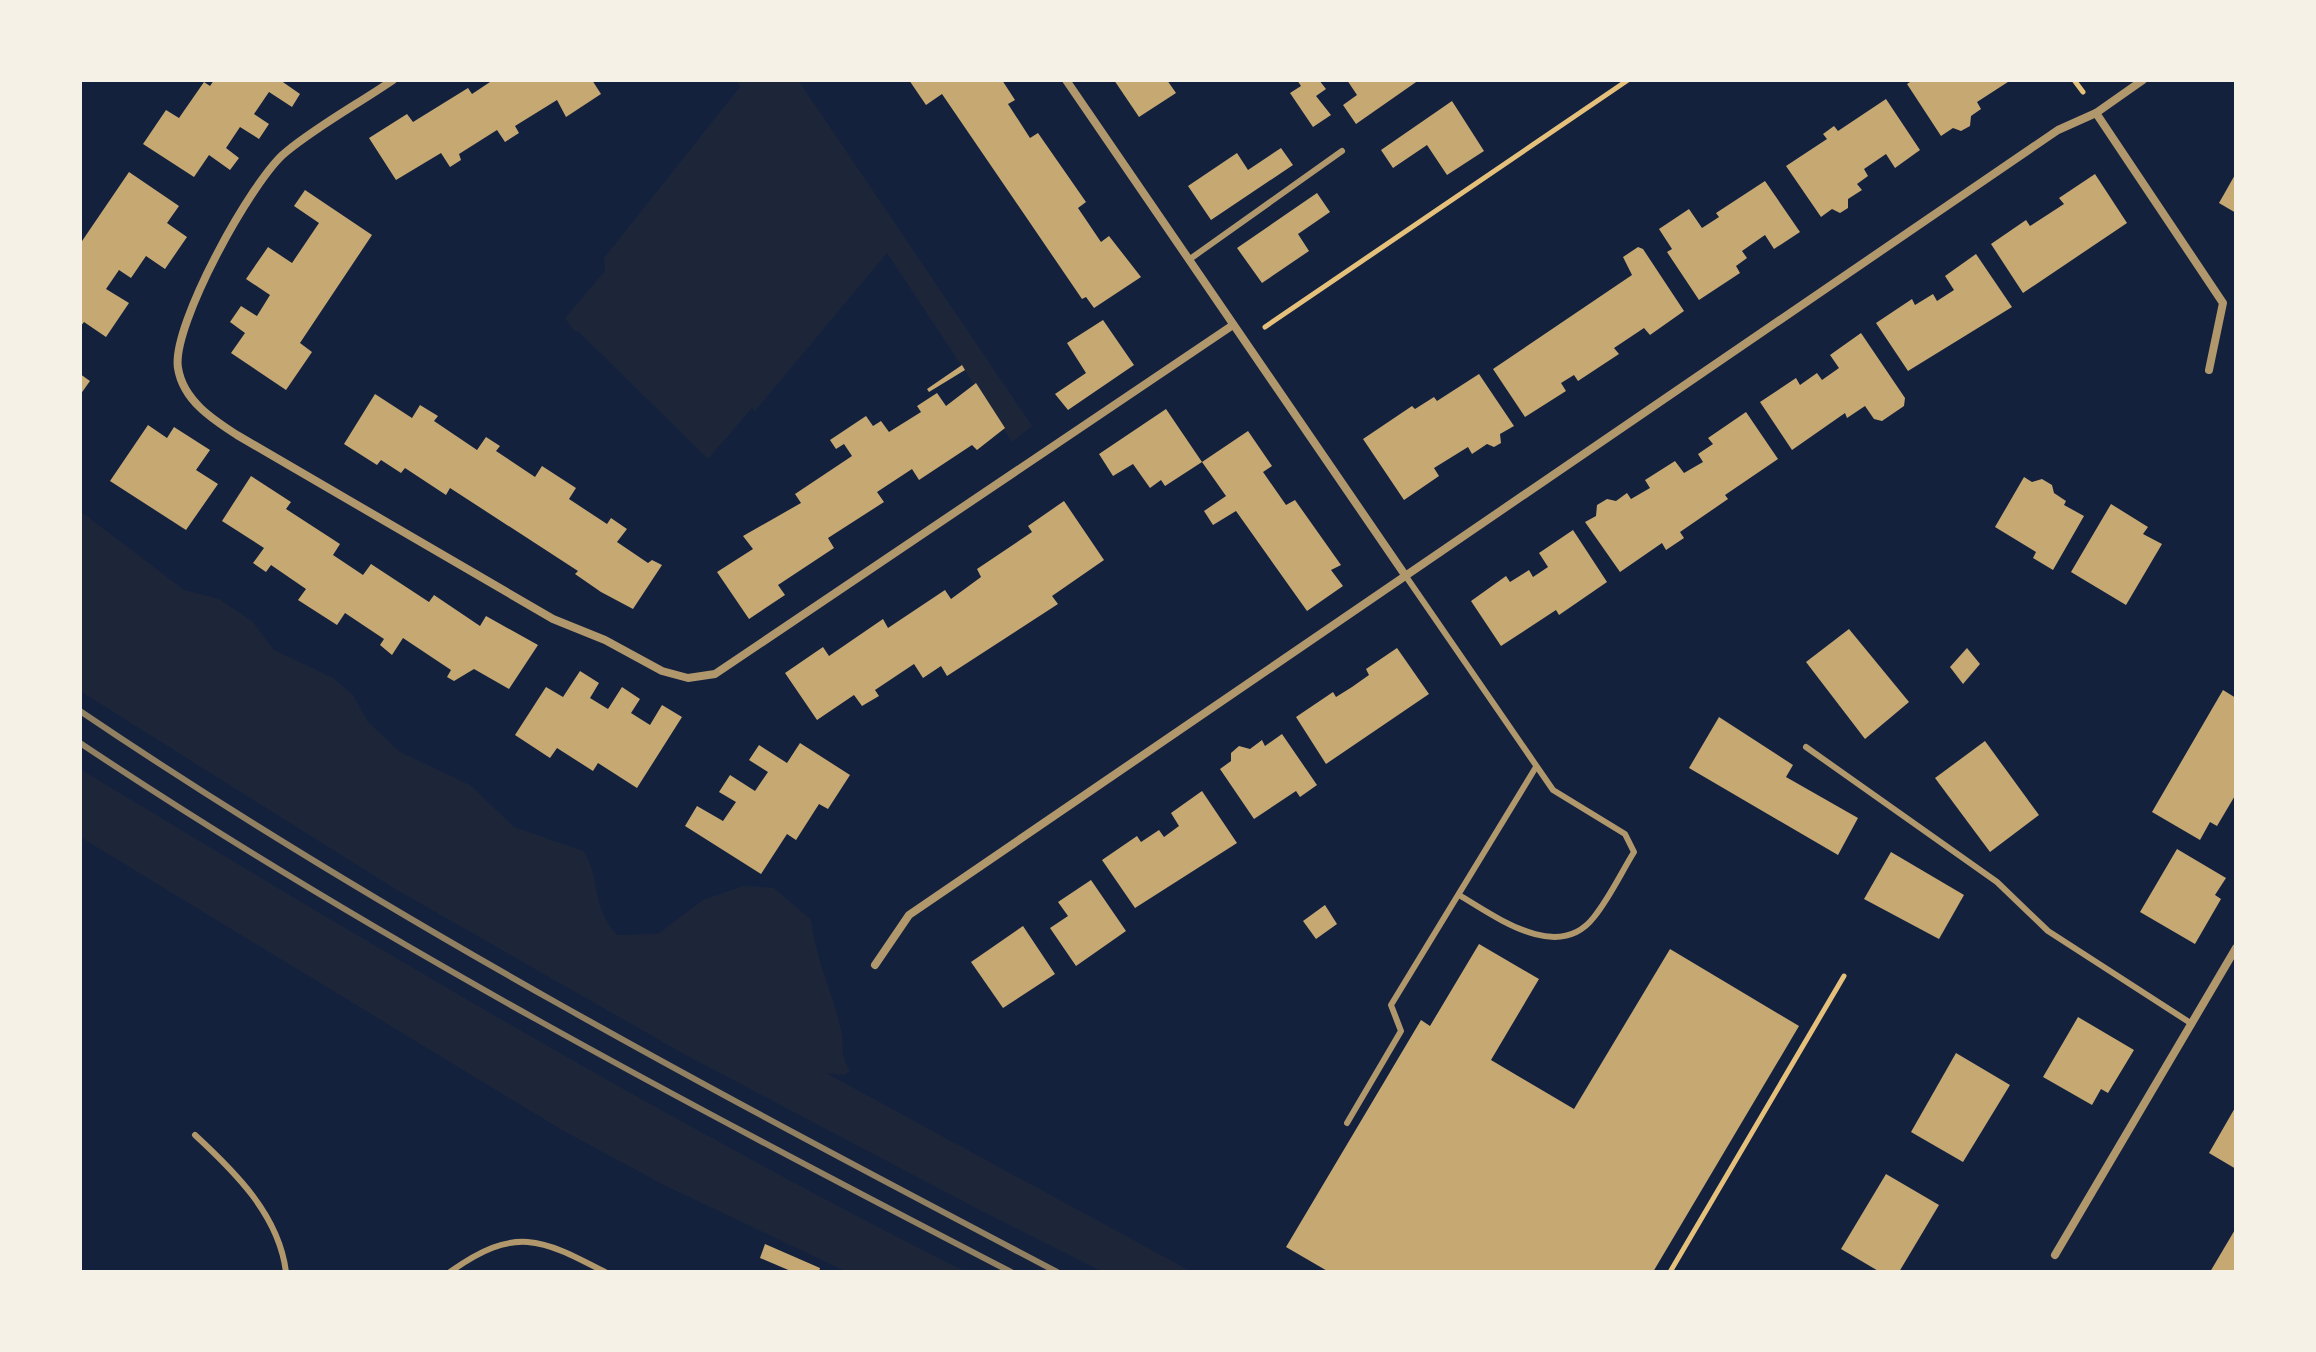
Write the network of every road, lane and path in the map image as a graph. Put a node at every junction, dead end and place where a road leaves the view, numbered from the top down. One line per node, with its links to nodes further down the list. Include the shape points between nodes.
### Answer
1 (393, 80): 8 (street, via 269,169 200,284 179,337 178,368 189,395 204,413 250,443 553,619 662,671 688,678 715,674)
2 (1066, 80): 7 (street)
3 (1628, 80): 9 (path)
4 (2143, 80): 5 (street)
5 (2096, 113): 10 (street, via 2223,303); 11 (street, via 2058,130)
6 (1342, 151): 7 (lane)
7 (1190, 259): 8 (street)
8 (1233, 325): 9 (street)
9 (1244, 341): 11 (street)
10 (2209, 370)
11 (1405, 575): 13 (lane); 16 (street, via 909,915)
12 (1806, 747): 18 (lane, via 1997,882 2048,931)
13 (1536, 767): 14 (lane); 14 (lane, via 1553,790 1625,834 1634,852 1593,919 1571,932 1544,937 1520,931)
14 (1459, 895): 19 (lane, via 1391,1005 1401,1031)
15 (2236, 948): 18 (street)
16 (875, 965)
17 (1844, 976): 25 (path)
18 (2192, 1024): 21 (street)
19 (1347, 1123)
20 (195, 1135): 22 (lane, via 236,1172 262,1208)
21 (2055, 1255)
22 (286, 1272)
23 (450, 1272): 24 (lane, via 479,1252 514,1242 551,1244)
24 (605, 1272)
25 (1670, 1272)

